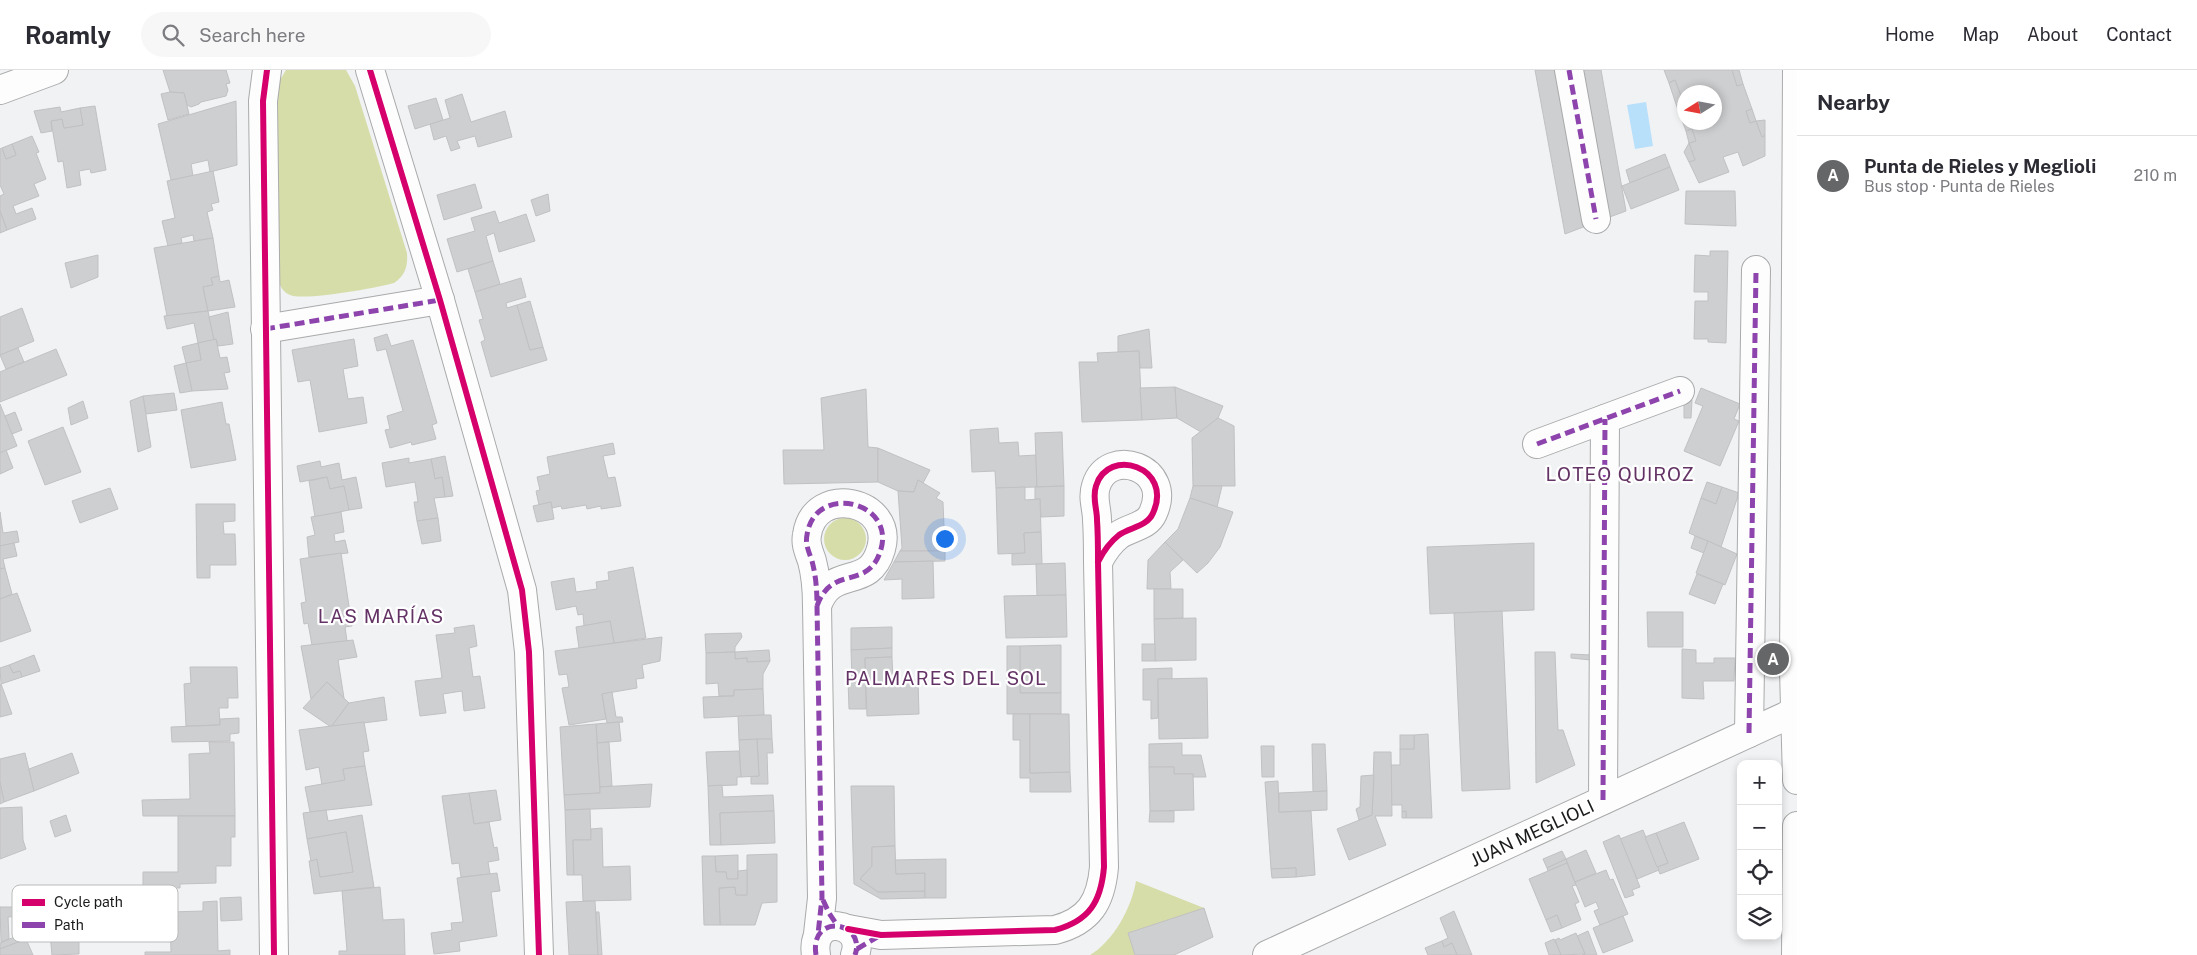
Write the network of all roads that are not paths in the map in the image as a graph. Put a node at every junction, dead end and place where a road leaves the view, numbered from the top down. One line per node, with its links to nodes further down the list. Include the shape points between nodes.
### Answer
1 (54, 70): 6 (street)
2 (267, 70): 10 (street, via 263,101)
3 (370, 70): 9 (street)
4 (1569, 70): 7 (street)
5 (1797, 70): 16 (street)
6 (0, 90)
7 (1596, 218)
8 (1756, 270): 17 (street)
9 (440, 300): 10 (street); 23 (street, via 514,557 527,618)
10 (265, 329): 22 (street)
11 (1680, 391): 12 (street)
12 (1605, 419): 13 (street); 19 (street)
13 (1537, 444)
14 (1098, 562): 21 (street, via 1104,867 1099,896 1091,909 1081,919 1054,930 881,935)
15 (818, 606): 21 (street, via 822,898)
16 (1796, 711): 17 (street, JUAN MEGLIOLI); 18 (street)
17 (1749, 733): 19 (street, JUAN MEGLIOLI)
18 (1797, 780)
19 (1603, 800): 24 (street, JUAN MEGLIOLI)
20 (1797, 826): 25 (street)
21 (838, 941)
22 (274, 955)
23 (539, 955)
24 (1267, 955)
25 (1796, 955)

